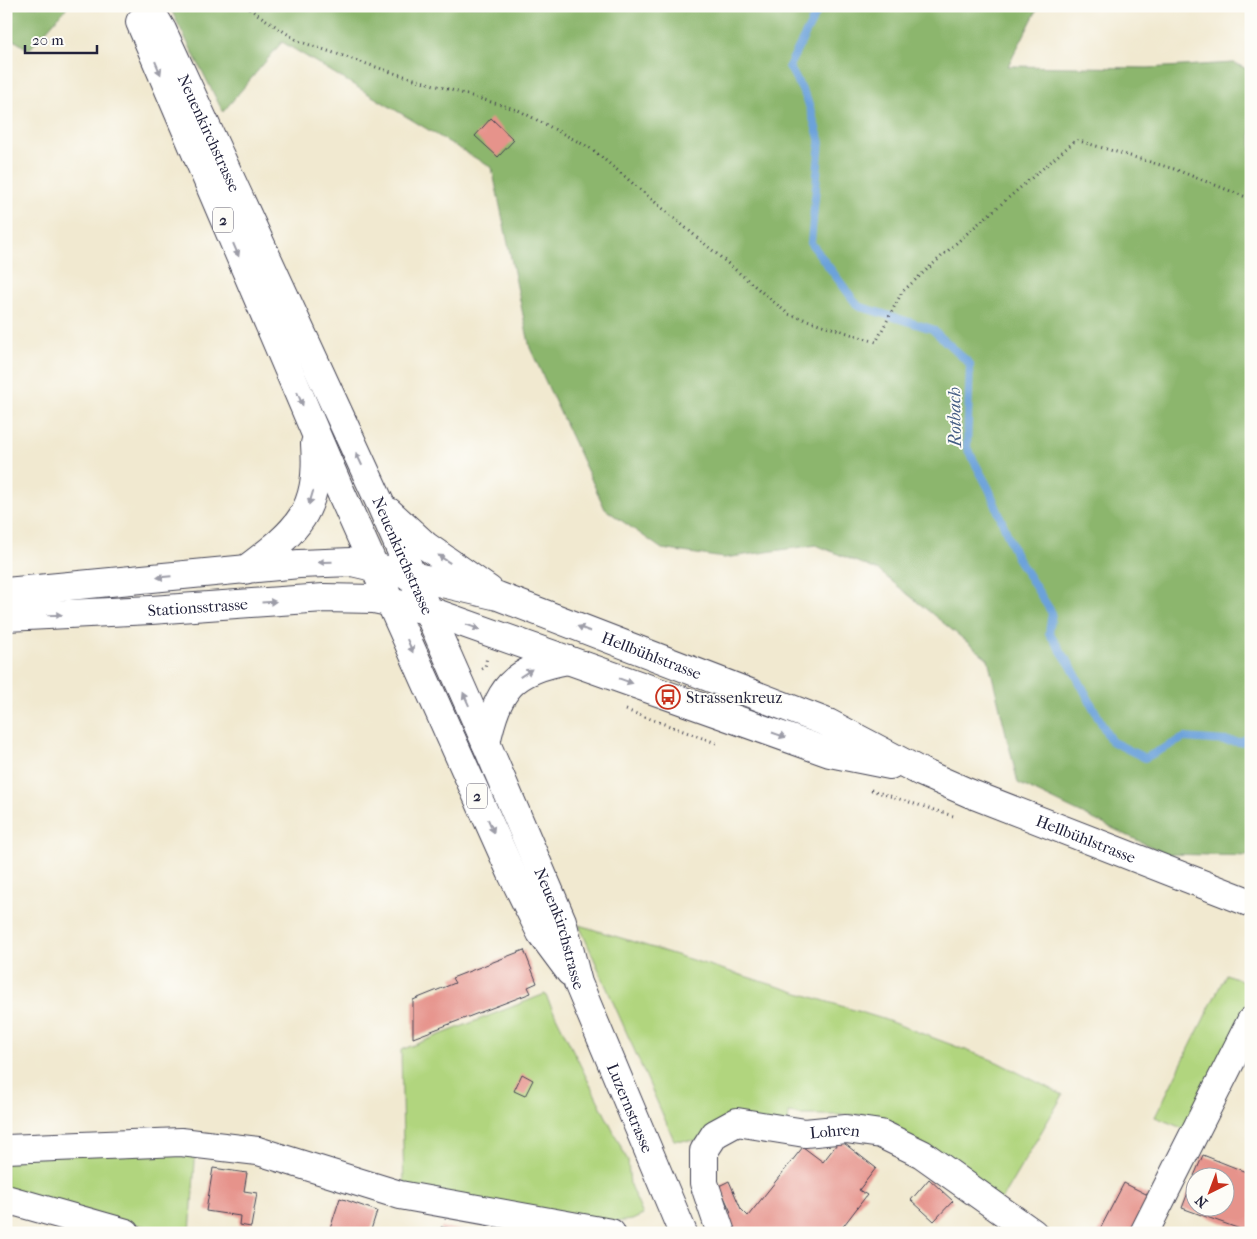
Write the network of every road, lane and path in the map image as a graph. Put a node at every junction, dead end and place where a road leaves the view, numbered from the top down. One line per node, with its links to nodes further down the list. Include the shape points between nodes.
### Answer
1 (135, 6): 5 (main road, Neuenkirchstrasse / 2, one-way to 5, via 141,28)
2 (148, 6): 6 (main road, Neuenkirchstrasse / 2, one-way to 2, via 162,30)
3 (245, 6): 4 (path, via 298,41 518,110 592,148 788,314 876,342 902,292 1076,140 1174,168)
4 (1251, 199)
5 (315, 432): 7 (main road, Neuenkirchstrasse / 2); 8 (main road, one-way to 8, via 315,483 306,511 284,540)
6 (380, 503): 9 (main road, Neuenkirchstrasse / 2); 11 (main road, one-way to 6, via 426,546)
7 (374, 566): 8 (main road, Stationsstrasse, one-way to 8, via 320,562); 9 (main road, Hellbühlstrasse); 12 (main road, Neuenkirchstrasse / 2)
8 (243, 571): 10 (main road, Stationsstrasse, one-way to 10)
9 (411, 577): 11 (main road, Hellbühlstrasse); 13 (main road, Neuenkirchstrasse / 2)
10 (6, 592)
11 (498, 596): 19 (main road, Hellbühlstrasse, one-way to 11, via 828,722)
12 (390, 602): 13 (main road, Hellbühlstrasse); 14 (main road, Stationsstrasse, one-way to 12, via 314,599); 23 (main road, Neuenkirchstrasse / 2, one-way to 23, via 541,934)
13 (427, 610): 15 (main road, Hellbühlstrasse, one-way to 15); 17 (main road, Neuenkirchstrasse / 2, one-way to 13)
14 (6, 617)
15 (568, 660): 17 (main road, one-way to 15, via 494,712 508,686 541,665); 19 (main road, Hellbühlstrasse, one-way to 19, via 830,753)
16 (625, 710): 18 (path)
17 (486, 743): 23 (main road, Neuenkirchstrasse / 2, via 562,921)
18 (719, 744)
19 (920, 772): 22 (main road, Hellbühlstrasse, via 1120,854)
20 (867, 788): 21 (path)
21 (959, 819)
22 (1251, 903)
23 (578, 983): 29 (main road, Luzernstrasse / 2)
24 (1251, 1021): 32 (main road)
25 (6, 1149): 28 (main road, via 181,1142 258,1151 400,1195)
26 (6, 1199): 27 (main road)
27 (126, 1233)
28 (612, 1233)
29 (683, 1233)
30 (722, 1233): 31 (main road, Lohren, via 704,1183 704,1151 714,1134 737,1122 805,1133 846,1129 881,1134 922,1154)
31 (1033, 1233)
32 (1144, 1233)

